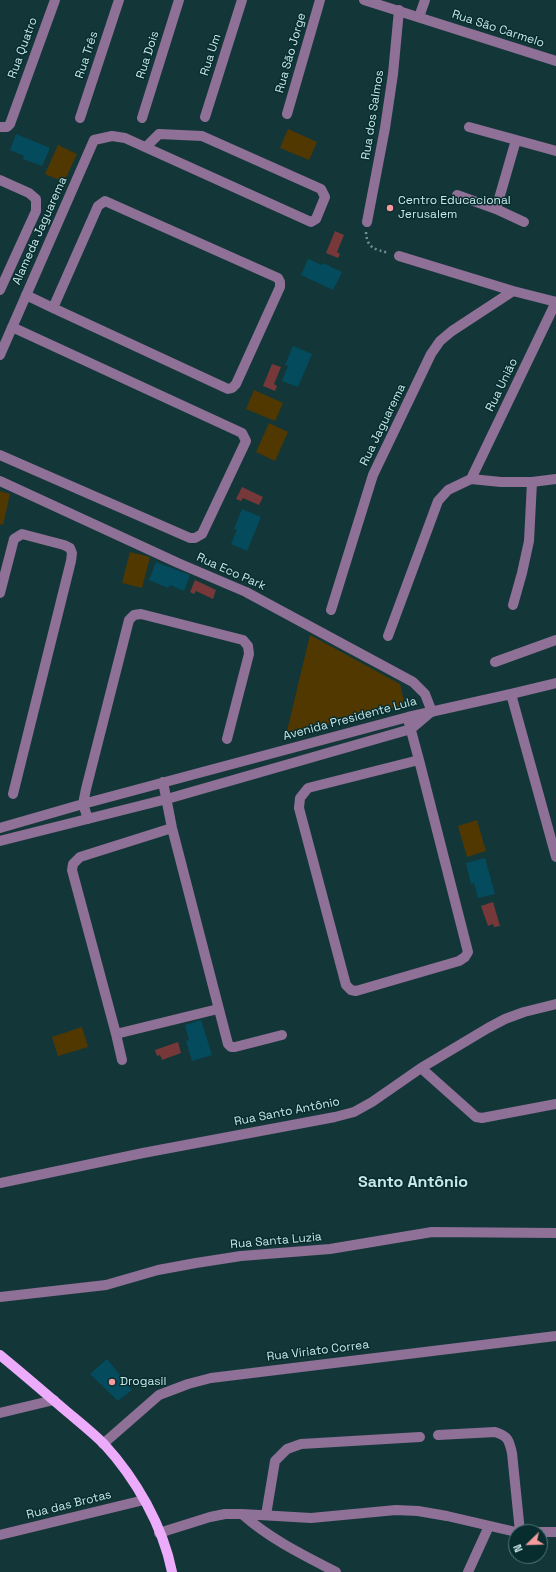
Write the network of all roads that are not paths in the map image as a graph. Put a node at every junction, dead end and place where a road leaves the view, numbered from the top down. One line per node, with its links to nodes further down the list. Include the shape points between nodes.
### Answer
1 (55, 0): 15 (street, Rua Quatro, via 10,124)
2 (119, 0): 13 (street, Rua Três)
3 (180, 0): 14 (street, Rua Dois)
4 (242, 0): 12 (street, Rua Um)
5 (320, 0): 11 (street, Rua São Jorge)
6 (364, 0): 8 (street, Rua São Carmelo)
7 (425, 0): 9 (street)
8 (398, 10): 9 (street, Rua São Carmelo); 23 (street, Rua dos Salmos, via 393,74)
9 (419, 16): 10 (street, Rua São Carmelo)
10 (556, 61)
11 (287, 114)
12 (205, 117)
13 (80, 118)
14 (142, 118)
15 (4, 127)
16 (469, 127): 17 (street)
17 (516, 140): 19 (street); 22 (street)
18 (146, 147): 18 (street, via 311,222 316,219 325,198 321,189 202,136 158,134); 28 (street, Alameda Jaguarema, via 125,138 112,136 94,140)
19 (556, 151)
20 (0, 180): 26 (street, via 29,193 36,199 36,211)
21 (456, 195): 22 (street)
22 (496, 209): 24 (street)
23 (367, 222)
24 (524, 222)
25 (399, 256): 27 (street)
26 (0, 290)
27 (513, 291): 29 (street); 40 (street, Rua Jaguarema, via 452,331 440,341 432,354 373,475)
28 (26, 295): 30 (street); 31 (street, Alameda Jaguarema)
29 (556, 302): 34 (street, Rua União)
30 (53, 308): 30 (street, via 228,389 236,384 280,282 278,278 105,201 98,206)
31 (12, 327): 32 (street, Alameda Jaguarema); 33 (street, via 242,433 246,441 202,534 195,538)
32 (0, 354)
33 (0, 455)
34 (471, 479): 37 (street); 41 (street, via 448,490 438,501)
35 (556, 479): 37 (street)
36 (0, 481): 46 (street, Rua Eco Park, via 253,596 413,682 426,694)
37 (532, 482): 39 (street, via 529,542)
38 (0, 592): 52 (street, via 17,536 22,534 70,548 71,561)
39 (513, 605)
40 (331, 610)
41 (388, 636)
42 (556, 640): 43 (street)
43 (495, 662)
44 (556, 683): 45 (street)
45 (511, 694): 46 (street); 59 (street)
46 (432, 712): 47 (street, Avenida Presidente Lula); 48 (street, Avenida Presidente Lula)
47 (408, 717): 48 (street); 51 (street, Avenida Presidente Lula)
48 (411, 729): 50 (street); 53 (street, Avenida Presidente Lula)
49 (227, 739): 54 (street, via 249,654 248,646 243,640 141,614 134,615 129,620)
50 (419, 760): 50 (street, via 308,788 300,798 299,808 346,985 351,990 356,991 459,961 468,952)
51 (163, 782): 53 (street); 54 (street, Avenida Presidente Lula)
52 (13, 794)
53 (167, 799): 55 (street, Avenida Presidente Lula); 57 (street)
54 (83, 804): 55 (street); 56 (street, Avenida Presidente Lula)
55 (88, 819): 58 (street, Avenida Presidente Lula)
56 (0, 828)
57 (172, 828): 61 (street); 62 (street, via 80,857 73,864 72,870)
58 (0, 841)
59 (556, 857)
60 (556, 1004): 65 (street, Rua Santo Antônio, via 505,1019)
61 (218, 1009): 62 (street); 63 (street, via 231,1047)
62 (116, 1034): 64 (street)
63 (282, 1036)
64 (122, 1060)
65 (421, 1068): 66 (street, via 476,1117); 67 (street, Rua Santo Antônio, via 354,1112)
66 (556, 1104)
67 (0, 1183)
68 (556, 1233): 69 (street, Rua Santa Luzia, via 432,1232 330,1249 196,1263 158,1270 106,1285)
69 (0, 1297)
70 (556, 1336): 76 (street, Rua Viriato Correa, via 211,1378 159,1396)
71 (0, 1355): 72 (main road)
72 (54, 1400): 73 (street); 76 (main road)
73 (0, 1414)
74 (438, 1435): 80 (street, via 495,1432 504,1435 509,1441 512,1453)
75 (420, 1436): 79 (street, via 300,1444 287,1449 275,1461)
76 (103, 1444): 77 (main road, via 127,1473)
77 (144, 1500): 83 (main road); 84 (street, Rua das Brotas)
78 (242, 1514): 79 (street); 83 (street, via 210,1517); 86 (street, via 286,1547)
79 (266, 1516): 81 (street, via 311,1518 396,1510 418,1511)
80 (519, 1524)
81 (489, 1526): 82 (street); 87 (street)
82 (508, 1530)
83 (159, 1532): 85 (main road)
84 (0, 1535)
85 (172, 1572)
86 (336, 1572)
87 (468, 1572)

